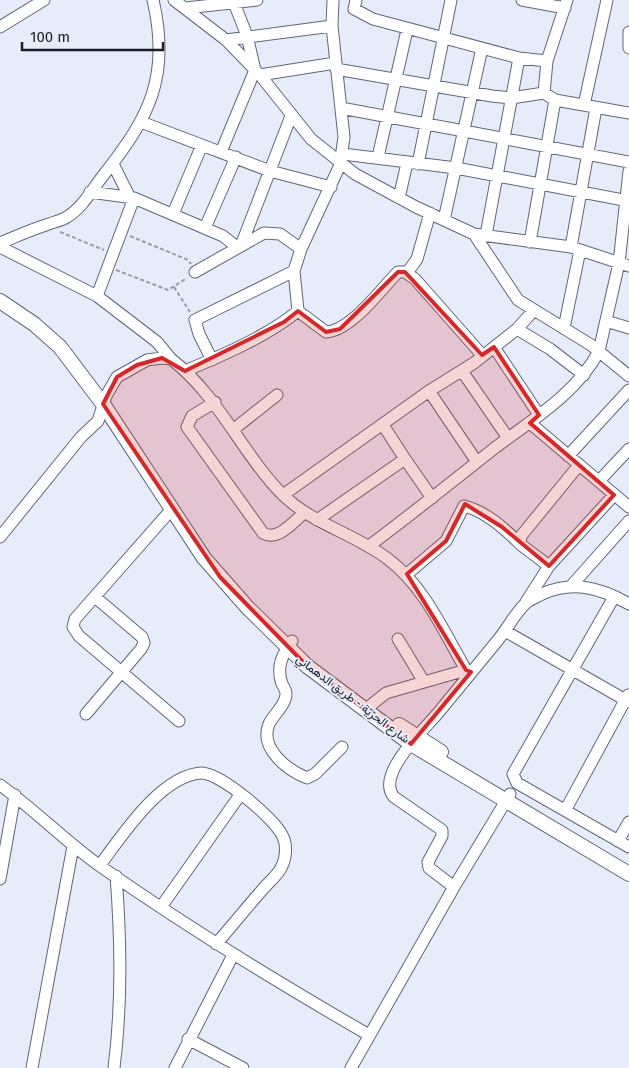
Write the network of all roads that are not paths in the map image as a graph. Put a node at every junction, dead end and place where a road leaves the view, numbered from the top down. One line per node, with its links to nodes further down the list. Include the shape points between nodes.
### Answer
1 (22, 0): 14 (street)
2 (44, 0): 14 (street)
3 (153, 0): 40 (street, via 158,31 158,74 152,98)
4 (174, 0): 13 (street)
5 (257, 0): 9 (street)
6 (451, 0): 20 (street)
7 (522, 0): 11 (street)
8 (607, 0): 34 (street)
9 (233, 2): 13 (street); 19 (street)
10 (333, 3): 12 (street); 15 (street)
11 (566, 4): 25 (street)
12 (355, 5): 17 (street, via 373,19)
13 (186, 8): 21 (street)
14 (24, 13): 16 (street)
15 (332, 26): 19 (street); 26 (street)
16 (0, 27)
17 (407, 30): 20 (street); 28 (street)
18 (629, 32): 23 (street)
19 (248, 36): 21 (street); 27 (street)
20 (443, 39): 22 (street); 29 (street)
21 (226, 40): 27 (street)
22 (482, 48): 24 (street); 30 (street)
23 (629, 48)
24 (519, 58): 25 (street); 32 (street)
25 (547, 61): 31 (street)
26 (336, 66): 27 (street); 28 (street); 35 (street)
27 (257, 72): 38 (street); 46 (street)
28 (394, 79): 29 (street); 39 (street)
29 (432, 85): 30 (street); 41 (street)
30 (471, 92): 32 (street); 42 (street)
31 (544, 93): 32 (street); 33 (street)
32 (511, 98): 43 (street)
33 (555, 100): 34 (street); 45 (street)
34 (584, 105): 36 (street)
35 (341, 108): 39 (street); 50 (street)
36 (596, 108): 37 (street); 47 (street)
37 (629, 113)
38 (291, 116): 50 (street, via 311,139); 55 (street)
39 (386, 118): 41 (street); 49 (street)
40 (140, 122): 44 (street); 53 (street)
41 (426, 124): 42 (street); 52 (street)
42 (463, 132): 43 (street); 54 (street)
43 (505, 140): 45 (street); 57 (street)
44 (202, 145): 46 (street); 66 (street)
45 (547, 147): 47 (street); 58 (street)
46 (221, 152): 48 (street)
47 (589, 154): 51 (street); 61 (street)
48 (236, 157): 55 (street); 68 (street)
49 (378, 157): 50 (street); 52 (street)
50 (342, 159): 59 (street); 63 (street)
51 (629, 162)
52 (412, 163): 54 (street); 63 (street)
53 (113, 164): 60 (street); 62 (street)
54 (456, 168): 57 (street); 67 (street)
55 (270, 171): 59 (street); 73 (street)
56 (629, 171): 64 (street)
57 (498, 177): 58 (street); 70 (street)
58 (539, 183): 61 (street); 71 (street)
59 (331, 187): 75 (street)
60 (90, 192): 62 (street); 72 (street, via 68,217)
61 (580, 192): 64 (street); 74 (street)
62 (132, 198): 66 (street); 81 (street)
63 (398, 198): 65 (street)
64 (627, 201): 76 (street)
65 (430, 213): 67 (street); 79 (street, via 417,259)
66 (174, 214): 68 (street)
67 (444, 220): 69 (street)
68 (205, 228): 73 (street)
69 (474, 234): 70 (street); 83 (street, via 518,300)
70 (486, 235): 71 (street)
71 (530, 242): 74 (street)
72 (0, 245): 81 (street)
73 (239, 245): 75 (street, via 264,233 275,232); 78 (street)
74 (576, 248): 76 (street); 86 (street)
75 (301, 249): 77 (street)
76 (624, 265): 85 (street)
77 (294, 270): 84 (street); 93 (street, via 196,320)
78 (195, 272)
79 (408, 273): 84 (street, via 398,272 340,329 326,332); 91 (street)
80 (0, 295): 101 (main road, شارع الحرّيّة - طريق الدهماني, via 55,334 88,368)
81 (97, 296): 92 (street, via 157,342)
82 (0, 301): 101 (main road, شارع الحرّيّة - طريق الدهماني, via 60,347)
83 (534, 310): 86 (street); 88 (street)
84 (298, 311): 93 (street, via 284,322)
85 (606, 322): 87 (street); 90 (street)
86 (564, 328): 90 (street)
87 (629, 328)
88 (517, 329): 89 (street); 96 (street, via 550,348)
89 (494, 347): 91 (street); 103 (street)
90 (599, 351): 96 (street); 97 (street)
91 (482, 355): 95 (street)
92 (172, 360): 94 (street); 101 (street, via 156,358 137,365 117,377)
93 (212, 360): 94 (street)
94 (185, 371): 102 (street)
95 (462, 371): 99 (street); 106 (street)
96 (584, 374): 103 (street)
97 (629, 376)
98 (629, 390): 108 (street)
99 (429, 391): 104 (street); 110 (street)
100 (277, 395): 105 (street)
101 (104, 400): 117 (main road, شارع الحرّيّة - طريق الدهماني); 121 (street, via 98,421 81,437); 133 (main road, شارع الحرّيّة - طريق الدهماني, via 206,548)
102 (214, 402): 105 (street); 118 (street, via 192,416 187,427 263,533 276,535)
103 (535, 419): 106 (street); 108 (street)
104 (383, 425): 109 (street); 113 (street)
105 (234, 430): 113 (street)
106 (508, 438): 110 (street)
107 (629, 449): 112 (street)
108 (568, 456): 111 (street)
109 (406, 459): 115 (street); 119 (street)
110 (477, 462): 115 (street)
111 (579, 465): 112 (street); 122 (street, via 529,524)
112 (599, 481): 114 (street)
113 (283, 495): 118 (street)
114 (614, 495): 116 (street); 124 (street)
115 (432, 498): 123 (street)
116 (629, 506)
117 (172, 510): 127 (street); 133 (main road, شارع الحرّيّة - طريق الدهماني, via 220,577)
118 (304, 512): 119 (street)
119 (317, 520): 123 (street)
120 (629, 521): 126 (street)
121 (0, 537)
122 (519, 543): 124 (street); 125 (street, via 502,527 464,506 446,541)
123 (369, 546): 125 (street)
124 (548, 566): 129 (street)
125 (407, 574): 135 (street)
126 (572, 585): 128 (street); 129 (street)
127 (95, 597): 136 (street, via 142,637 144,643); 136 (street, via 75,619 73,627 79,636)
128 (614, 597): 130 (street); 134 (street)
129 (526, 602): 131 (street)
130 (628, 602)
131 (506, 631): 134 (street); 135 (street)
132 (398, 639): 137 (street)
133 (290, 645): 139 (main road, شارع الحرّيّة - طريق الدهماني); 142 (main road, شارع الحرّيّة - طريق الدهماني, via 337,690); 143 (street, via 279,670 286,693 269,725 266,738 270,749 297,774 307,778)
134 (571, 670): 138 (street); 148 (street, via 513,774 517,782)
135 (469, 671): 137 (street); 142 (street)
136 (122, 672): 140 (street); 141 (street)
137 (424, 682): 139 (street, via 386,693)
138 (628, 699): 148 (street)
139 (371, 705): 142 (main road, شارع الحرّيّة - طريق الدهماني)
140 (86, 714)
141 (179, 721)
142 (415, 740): 147 (main road, شارع الحرّيّة - طريق الدهماني); 158 (street, via 392,771 389,791 442,830 428,862 429,868)
143 (342, 747)
144 (0, 785): 145 (street)
145 (15, 795): 151 (street); 157 (street)
146 (240, 795): 154 (street, via 214,776 201,773 188,777 155,797); 159 (street); 160 (street, via 278,828 286,849 282,866)
147 (508, 798): 153 (main road, شارع الحرّيّة - طريق الدهماني); 155 (main road, شارع الحرّيّة - طريق الدهماني); 158 (street)
148 (566, 808): 150 (street)
149 (629, 822): 150 (street)
150 (618, 841): 152 (street)
151 (73, 846): 154 (street); 165 (street)
152 (629, 847)
153 (629, 864)
154 (100, 865): 156 (street)
155 (629, 874)
156 (116, 876): 159 (street); 166 (street, via 118,1042)
157 (0, 879)
158 (454, 888): 162 (street)
159 (161, 907): 160 (street)
160 (216, 944): 161 (street)
161 (233, 955): 162 (street); 163 (street)
162 (369, 1035): 168 (street)
163 (188, 1039): 164 (street); 167 (street)
164 (238, 1067)
165 (32, 1068)
166 (114, 1068)
167 (175, 1068)
168 (351, 1068)

